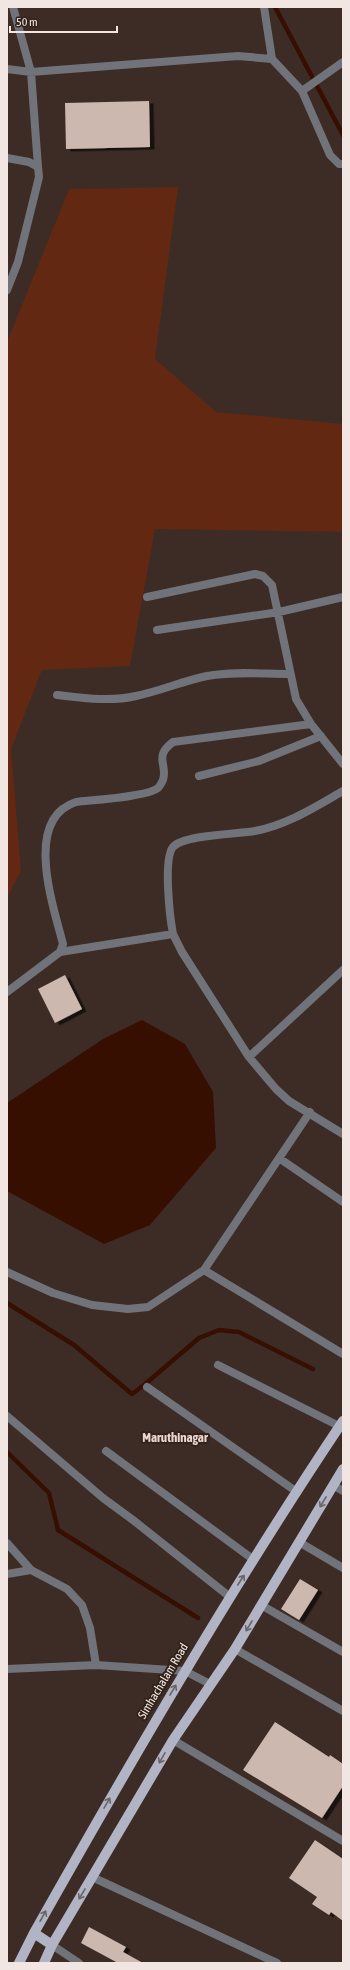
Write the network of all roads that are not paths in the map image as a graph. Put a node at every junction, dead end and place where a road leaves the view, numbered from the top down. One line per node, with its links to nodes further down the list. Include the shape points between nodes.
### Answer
1 (13, 7): 6 (street)
2 (264, 7): 3 (street)
3 (272, 59): 6 (street, via 238,56); 7 (street)
4 (343, 62): 7 (street)
5 (7, 69): 6 (street)
6 (31, 72): 10 (street)
7 (304, 90): 9 (street, via 330,155 339,164)
8 (7, 158): 10 (street, via 30,162)
9 (343, 164)
10 (38, 167): 11 (street, via 39,177 18,262)
11 (10, 274): 12 (street)
12 (7, 290)
13 (147, 597): 15 (street, via 255,574 263,576 272,585)
14 (343, 597): 15 (street)
15 (279, 612): 16 (street); 17 (street)
16 (157, 630)
17 (290, 674): 18 (street, via 207,676 120,699); 19 (street, via 296,699)
18 (57, 695)
19 (311, 724): 20 (street); 25 (street, via 174,742 165,748 162,757 163,780 158,788 146,793 76,802 60,810 52,819 45,857 45,876 63,944)
20 (321, 736): 21 (street); 22 (street, via 259,761)
21 (343, 764)
22 (199, 776)
23 (343, 791): 24 (street, via 286,821 256,830 186,840 174,846 168,856 169,913)
24 (173, 934): 25 (street); 28 (street)
25 (60, 952): 27 (street)
26 (343, 970): 28 (street)
27 (7, 992)
28 (249, 1057): 29 (street, via 289,1101)
29 (310, 1112): 30 (street); 31 (street)
30 (343, 1134)
31 (279, 1158): 32 (street); 33 (street)
32 (343, 1202)
33 (204, 1270): 34 (street, via 148,1308 128,1309 109,1308 73,1300); 35 (street)
34 (7, 1272)
35 (343, 1354)
36 (218, 1365): 39 (street)
37 (147, 1387): 43 (street)
38 (7, 1416): 51 (street, via 103,1498)
39 (341, 1423): 43 (main road, Simhachalam Road)
40 (106, 1451): 47 (street)
41 (343, 1469): 42 (main road)
42 (333, 1486): 44 (street); 45 (main road, one-way to 45)
43 (297, 1492): 47 (main road, Simhachalam Road)
44 (343, 1492)
45 (299, 1542): 48 (street); 52 (main road)
46 (7, 1543): 49 (street)
47 (254, 1560): 51 (main road, Simhachalam Road, one-way to 47)
48 (343, 1568)
49 (32, 1570): 50 (street); 55 (street, via 67,1589 82,1605 90,1628)
50 (7, 1574)
51 (230, 1597): 57 (main road, Simhachalam Road)
52 (261, 1605): 53 (main road, one-way to 53); 54 (street)
53 (235, 1650): 58 (main road); 59 (street)
54 (343, 1652)
55 (96, 1665): 56 (street); 57 (street)
56 (7, 1669)
57 (185, 1671): 58 (street); 63 (main road, Simhachalam Road, one-way to 57)
58 (210, 1684): 60 (main road)
59 (343, 1711)
60 (173, 1740): 61 (street); 62 (main road, one-way to 62)
61 (343, 1840)
62 (92, 1877): 64 (main road, one-way to 64); 68 (street)
63 (34, 1933): 64 (main road); 65 (main road, Simhachalam Road)
64 (52, 1945): 66 (main road); 67 (street)
65 (19, 1963)
66 (44, 1963)
67 (78, 1963)
68 (277, 1963)

